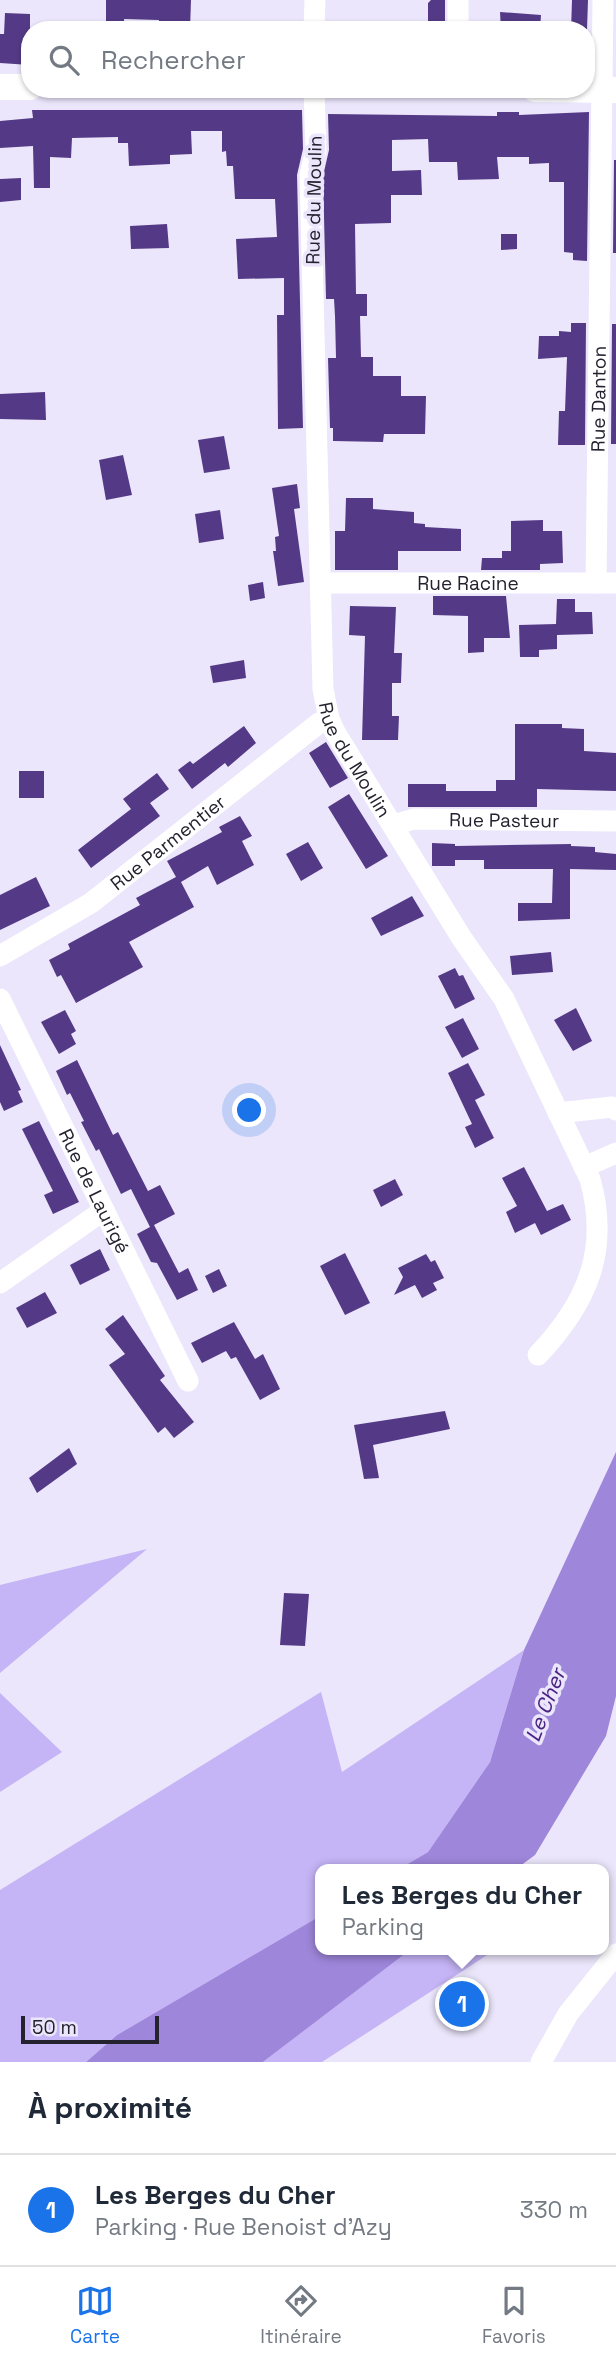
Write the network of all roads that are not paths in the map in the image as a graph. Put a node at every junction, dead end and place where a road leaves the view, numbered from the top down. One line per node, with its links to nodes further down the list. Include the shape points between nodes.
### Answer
1 (315, 0): 4 (street)
2 (458, 0): 5 (street)
3 (603, 0): 8 (street, Rue Danton)
4 (314, 21)
5 (458, 21)
6 (21, 86): 7 (main road)
7 (0, 87)
8 (609, 90): 11 (street, Rue Danton)
9 (314, 98): 10 (street, Rue du Moulin, via 316,150 310,175)
10 (321, 583): 11 (street, Rue Racine); 12 (street, Rue du Moulin, via 323,689)
11 (606, 583)
12 (329, 719): 14 (street, Rue du Moulin); 15 (street, Rue Parmentier, via 91,903)
13 (616, 821): 14 (street, Rue Pasteur, via 414,819)
14 (393, 825): 18 (street, Rue du Moulin, via 504,999)
15 (0, 956)
16 (0, 999): 21 (street, Rue de Laurigé)
17 (616, 1110): 18 (street)
18 (558, 1113): 20 (street, Rue du Moulin)
19 (616, 1153): 20 (street)
20 (584, 1167): 23 (street, Rue du Moulin, via 597,1205 593,1267 565,1326)
21 (104, 1210): 22 (street); 24 (street, Rue de Laurigé)
22 (0, 1283)
23 (538, 1355)
24 (188, 1381)
25 (616, 1954): 26 (street, via 568,2014)
26 (541, 2062)

